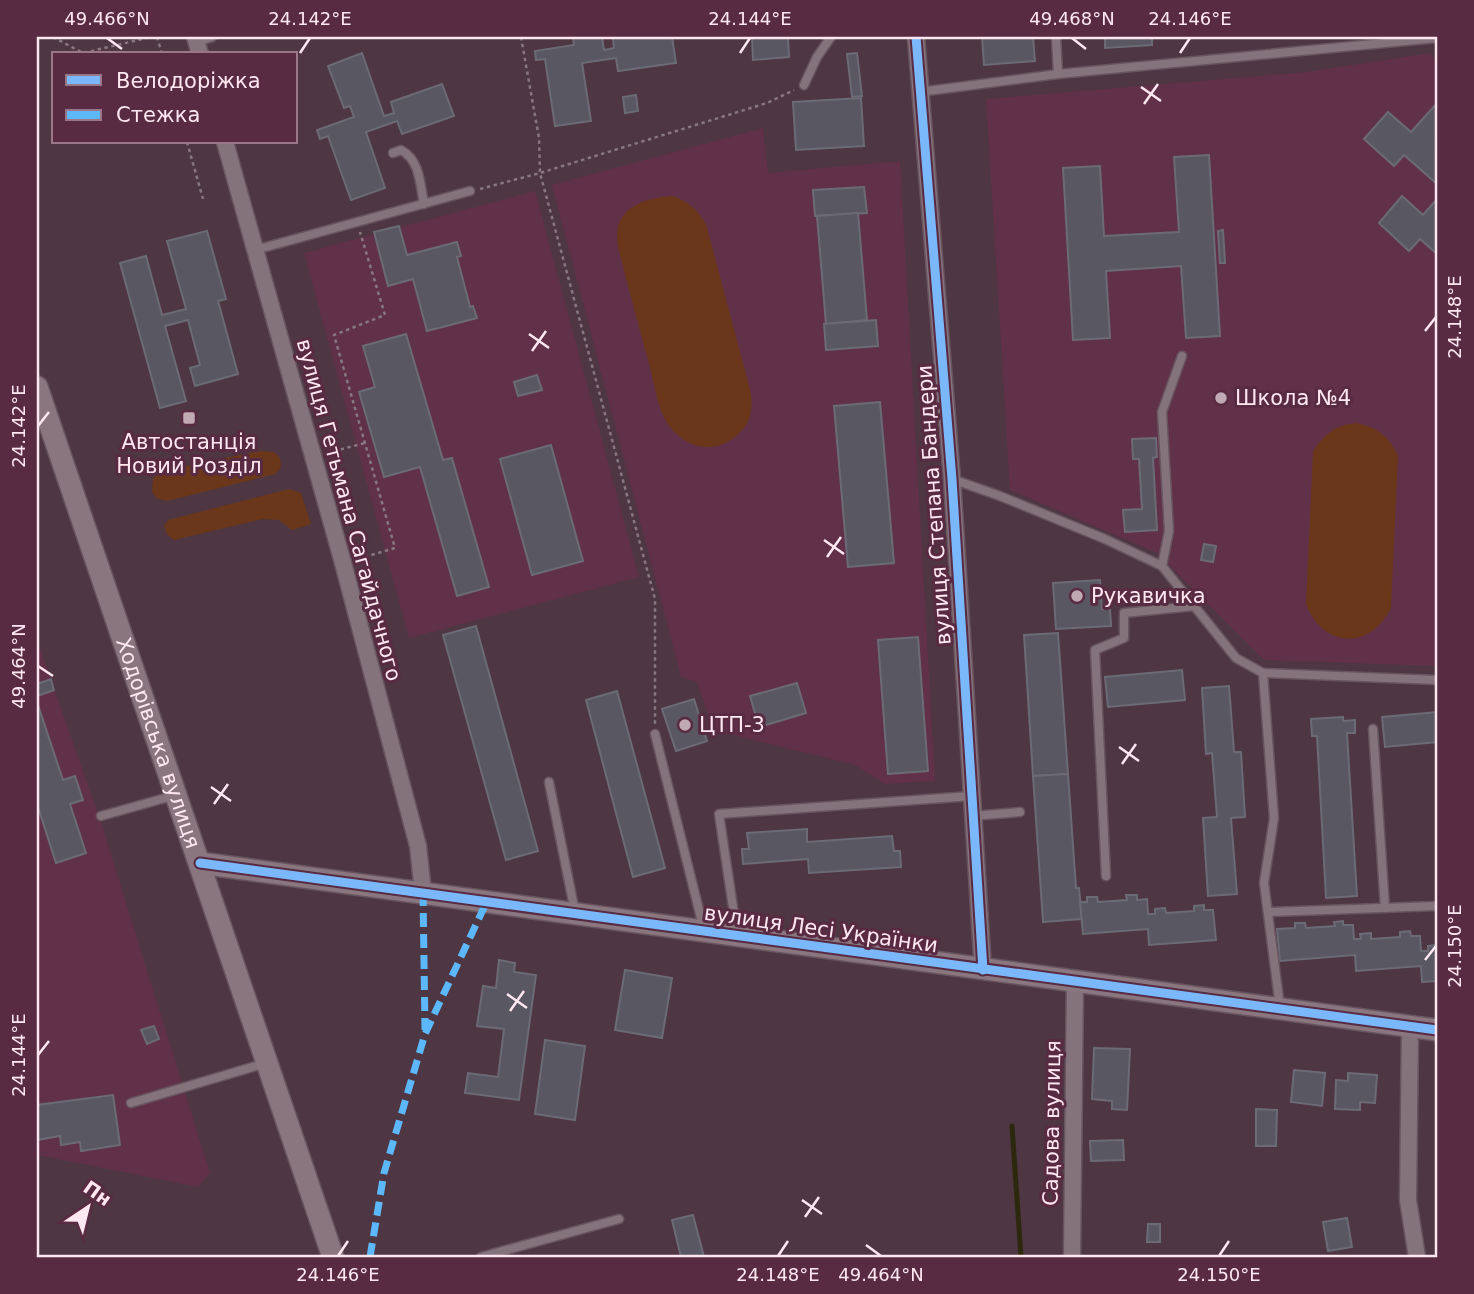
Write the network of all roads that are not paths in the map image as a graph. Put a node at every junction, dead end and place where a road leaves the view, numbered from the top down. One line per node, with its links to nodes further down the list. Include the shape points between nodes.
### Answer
1 (831, 37): 6 (lane)
2 (916, 37): 7 (street, вулиця Степана Бандери)
3 (1056, 37): 5 (lane)
4 (1437, 38): 5 (lane)
5 (1058, 74): 7 (lane)
6 (804, 85)
7 (919, 92): 16 (street, вулиця Степана Бандери)
8 (226, 144): 12 (street, вулиця Гетьмана Сагайдачного)
9 (393, 153): 11 (lane, via 401,150 410,155)
10 (470, 191): 11 (lane)
11 (424, 204): 12 (lane)
12 (255, 250): 31 (street, вулиця Гетьмана Сагайдачного, via 418,846)
13 (1182, 356): 17 (lane, via 1162,412 1169,531)
14 (37, 387): 15 (street, Ходорівська вулиця)
15 (42, 417): 24 (street, Ходорівська вулиця)
16 (952, 480): 17 (lane); 25 (street, вулиця Степана Бандери)
17 (1162, 566): 18 (lane)
18 (1195, 606): 19 (lane, via 1236,658); 30 (lane, via 1124,613 1124,638 1095,650)
19 (1263, 674): 20 (lane); 35 (lane, via 1274,818 1264,883)
20 (1437, 680)
21 (1373, 729): 33 (lane)
22 (655, 734): 36 (lane)
23 (549, 782): 34 (lane)
24 (176, 795): 27 (lane); 29 (street, Ходорівська вулиця)
25 (971, 796): 28 (street, вулиця Степана Бандери); 37 (lane, via 719,814)
26 (1020, 812): 28 (lane)
27 (101, 816)
28 (972, 816): 38 (street, вулиця Степана Бандери)
29 (200, 863): 31 (street, вулиця Лесі Українки); 43 (street, Ходорівська вулиця)
30 (1106, 876)
31 (423, 892): 34 (street, вулиця Лесі Українки)
32 (1437, 905): 33 (lane)
33 (1385, 908): 35 (lane)
34 (575, 912): 36 (street, вулиця Лесі Українки)
35 (1268, 912): 40 (lane)
36 (704, 930): 37 (street, вулиця Лесі Українки)
37 (737, 934): 38 (street, вулиця Лесі Українки)
38 (983, 970): 39 (street, вулиця Лесі Українки)
39 (1075, 985): 40 (street, вулиця Лесі Українки); 48 (street, Садова вулиця)
40 (1280, 1007): 42 (street, вулиця Лесі Українки)
41 (1437, 1030): 42 (street, вулиця Лесі Українки)
42 (1410, 1033): 49 (street, via 1409,1199)
43 (266, 1063): 44 (lane); 46 (street, Ходорівська вулиця)
44 (131, 1103)
45 (619, 1219): 47 (lane)
46 (333, 1257)
47 (481, 1257)
48 (1072, 1257)
49 (1417, 1257)

